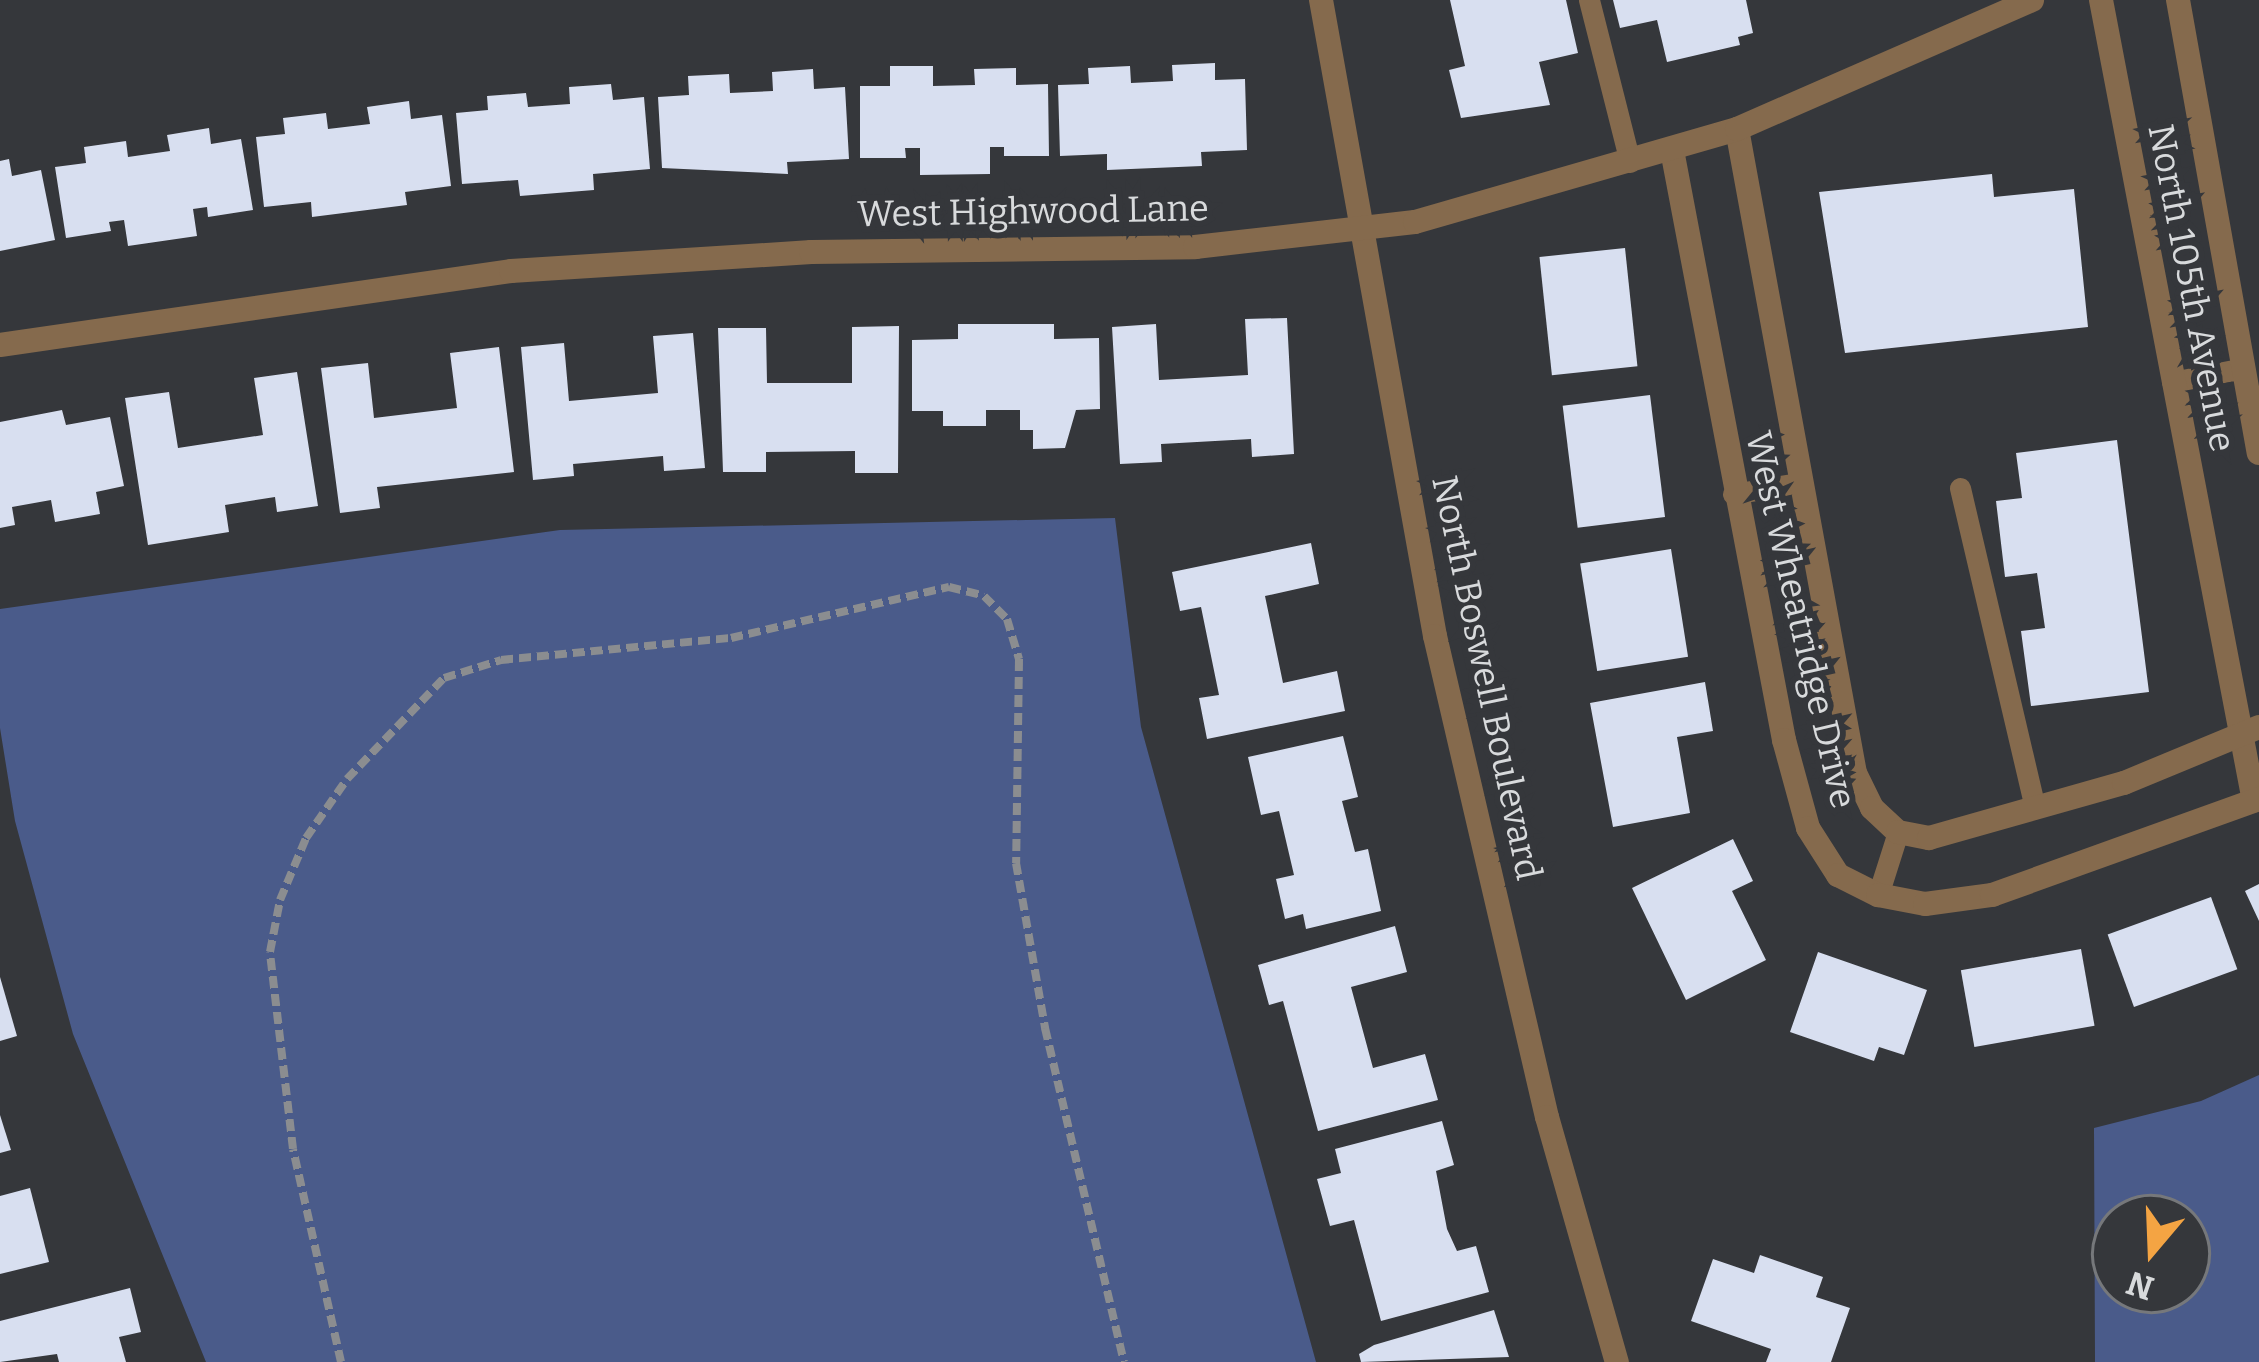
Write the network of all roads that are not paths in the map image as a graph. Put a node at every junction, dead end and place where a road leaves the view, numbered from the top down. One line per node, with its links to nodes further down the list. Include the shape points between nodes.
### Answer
1 (1321, 0): 9 (street, North Boswell Boulevard)
2 (1589, 0): 8 (lane)
3 (2032, 0): 6 (street, West Highwood Lane)
4 (2101, 0): 12 (street, North 105th Avenue)
5 (2178, 0): 11 (street, North 105th Avenue)
6 (1737, 129): 7 (street, West Highwood Lane); 14 (street, West Wheatridge Drive)
7 (1672, 150): 8 (street, West Highwood Lane); 16 (street, West Wheatridge Drive)
8 (1630, 162): 9 (street, West Highwood Lane, via 1466,211)
9 (1363, 230): 10 (street, West Highwood Lane, via 1196,247 811,252 511,271); 22 (street, North Boswell Boulevard, via 1435,636 1547,1117)
10 (0, 345)
11 (2244, 368): 12 (lane); 13 (street, North 105th Avenue)
12 (2172, 382): 17 (street, North 105th Avenue)
13 (2259, 453)
14 (1798, 483): 16 (lane); 20 (street, West Wheatridge Drive, via 1855,773 1872,808)
15 (1960, 488): 19 (lane)
16 (1733, 494): 21 (street, West Wheatridge Drive, via 1808,828 1838,875)
17 (2249, 732): 18 (street, North 105th Avenue); 19 (street, West Wheatridge Drive)
18 (2256, 800): 21 (street, West Wheatridge Drive, via 1992,895 1925,904)
19 (2035, 808): 20 (street, West Wheatridge Drive, via 1929,838)
20 (1898, 832): 21 (lane)
21 (1878, 895)
22 (1617, 1362)

